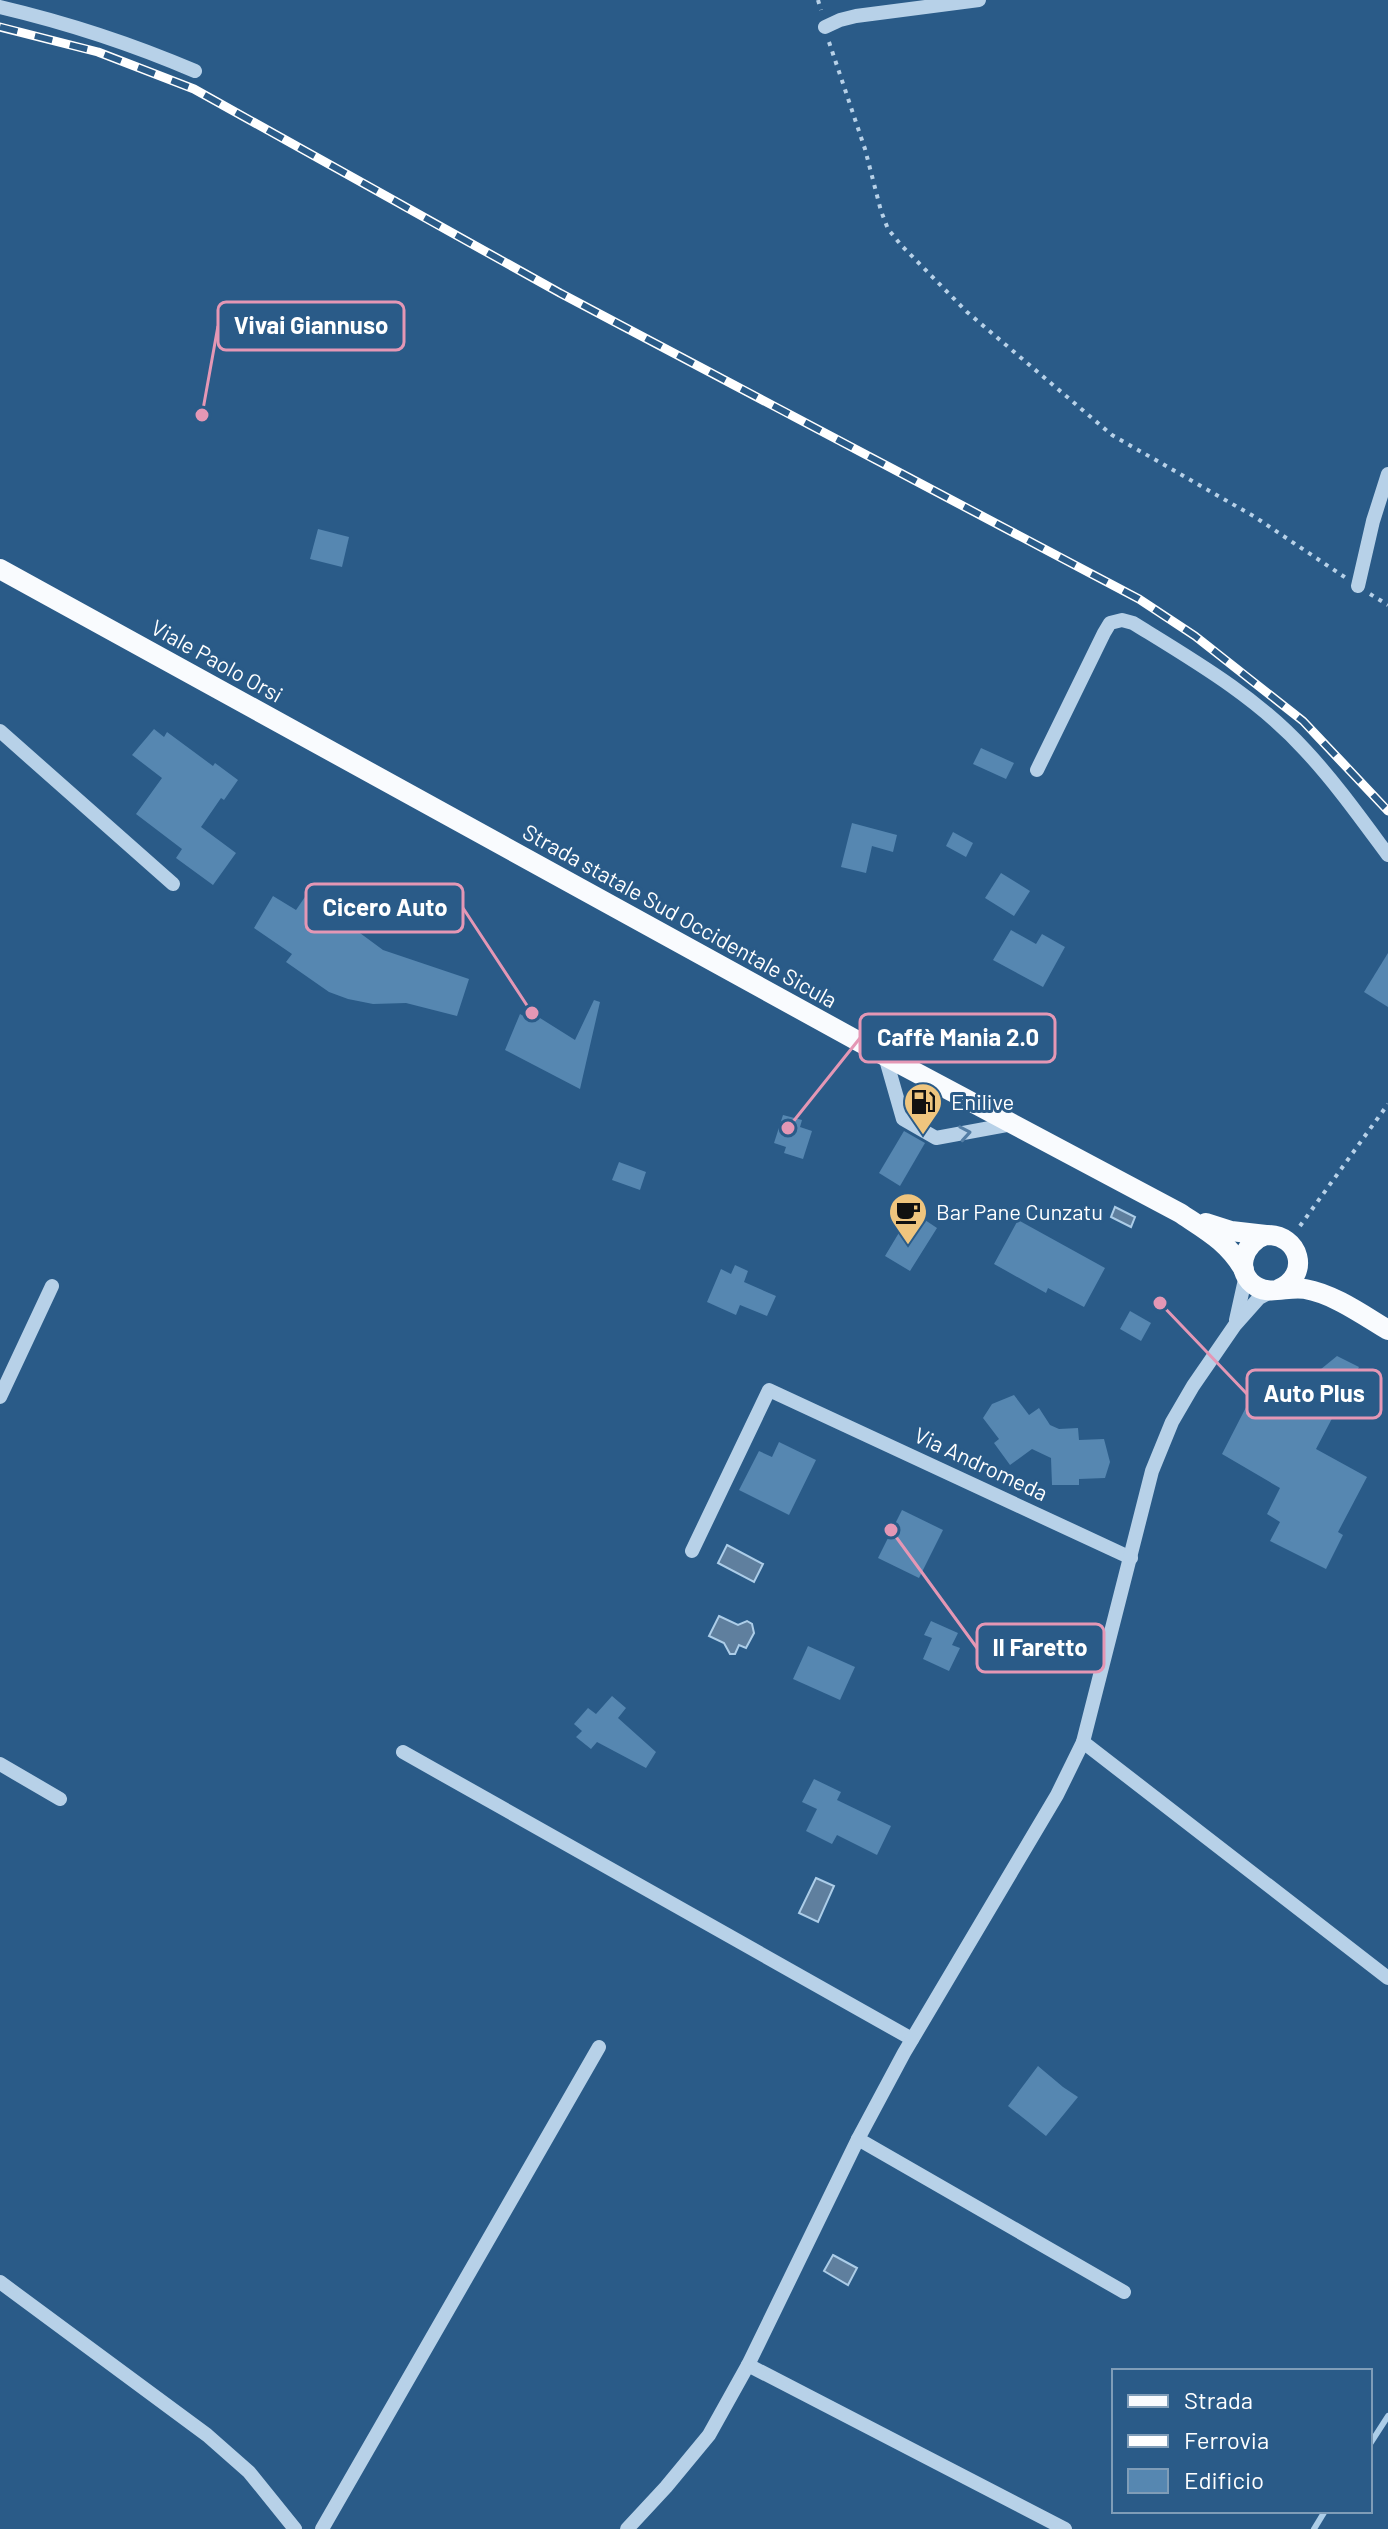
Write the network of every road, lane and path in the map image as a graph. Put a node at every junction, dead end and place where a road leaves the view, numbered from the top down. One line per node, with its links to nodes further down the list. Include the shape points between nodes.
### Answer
1 (818, 0): 4 (path)
2 (979, 0): 4 (street, via 856,16)
3 (0, 7): 5 (street, via 140,47)
4 (825, 27): 8 (path, via 881,211 901,245 967,312 1112,435 1255,517)
5 (195, 71)
6 (1388, 474): 8 (street)
7 (0, 569): 12 (main road, Viale Paolo Orsi)
8 (1358, 586): 9 (path)
9 (1388, 605)
10 (0, 731): 14 (street)
11 (1037, 770): 13 (street, via 1104,633 1110,623 1122,620 1214,672 1261,710 1304,749)
12 (411, 796): 15 (main road, Strada statale Sud Occidentale Sicula)
13 (1388, 855)
14 (173, 884)
15 (885, 1056): 17 (main road, Strada statale Sud Occidentale Sicula); 17 (street, one-way to 17, via 903,1119 936,1138)
16 (1388, 1104): 20 (path)
17 (1012, 1124): 18 (main road, Strada statale Sud Occidentale Sicula)
18 (1180, 1213): 19 (main road, via 1231,1231); 21 (main road, via 1222,1241)
19 (1266, 1235): 20 (main road, via 1278,1236); 21 (main road, via 1249,1245 1243,1257)
20 (1293, 1249): 23 (main road, via 1295,1276); 24 (main road, via 1321,1285)
21 (1245, 1273): 23 (main road, via 1254,1285); 25 (street)
22 (52, 1286): 27 (street)
23 (1275, 1290): 24 (main road, via 1303,1288); 25 (street, via 1259,1298)
24 (1350, 1307): 26 (main road)
25 (1235, 1325): 29 (street, via 1172,1422 1152,1471)
26 (1388, 1330)
27 (0, 1397)
28 (692, 1551): 29 (street, Via Andromeda, via 769,1390)
29 (1131, 1558): 30 (street)
30 (1083, 1742): 34 (street); 35 (street)
31 (403, 1752): 35 (street)
32 (0, 1764): 33 (street)
33 (60, 1799)
34 (1388, 1978)
35 (912, 2039): 37 (street)
36 (599, 2047): 42 (street)
37 (858, 2139): 39 (street); 40 (street)
38 (0, 2282): 41 (street, via 207,2435 249,2472)
39 (1124, 2292)
40 (748, 2365): 43 (street, via 709,2435); 44 (street)
41 (295, 2529)
42 (322, 2529)
43 (627, 2529)
44 (1065, 2529)

